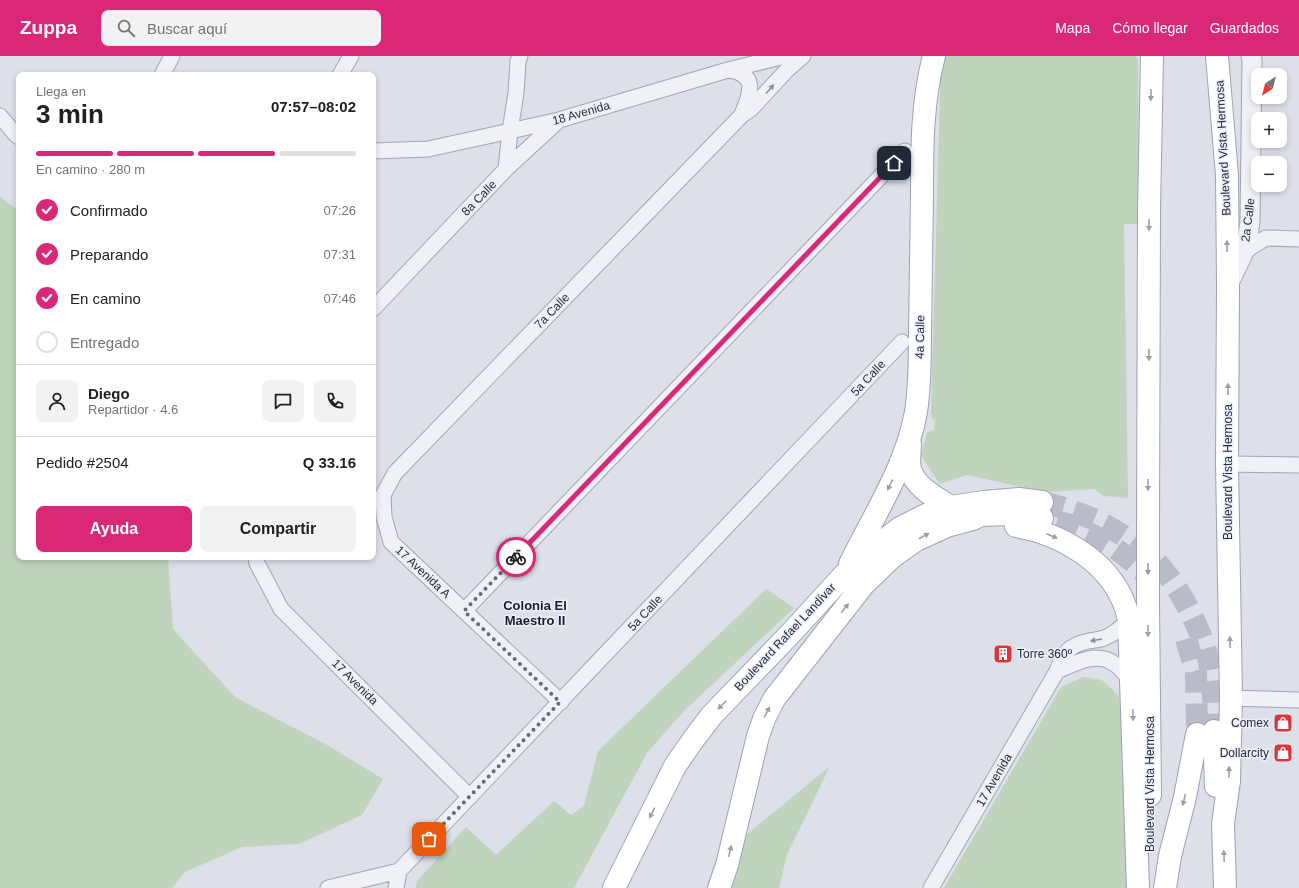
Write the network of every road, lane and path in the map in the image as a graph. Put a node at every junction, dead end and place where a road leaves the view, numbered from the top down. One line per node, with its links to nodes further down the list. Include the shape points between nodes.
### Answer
1 (172, 56): 13 (street)
2 (352, 56): 14 (street)
3 (520, 56): 18 (street, 8a Calle)
4 (785, 56): 11 (street, 18 Avenida)
5 (803, 56): 15 (street, 7a Calle, one-way to 5)
6 (1204, 56): 23 (main road)
7 (1217, 56): 23 (main road, Boulevard Vista Hermosa)
8 (1251, 56): 24 (street, 2a Calle)
9 (930, 57): 31 (main road, 4a Calle, via 922,148 919,386)
10 (1153, 59): 55 (main road, Boulevard Vista Hermosa, one-way to 55, bridge, via 1149,218 1148,536)
11 (742, 62): 12 (street, 18 Avenida)
12 (728, 70): 15 (street, 7a Calle, via 739,73 749,83 751,91); 17 (street, 18 Avenida)
13 (164, 72)
14 (342, 72)
15 (742, 115): 35 (street, 7a Calle, via 395,473 383,495)
16 (0, 116): 19 (street)
17 (559, 120): 18 (street, 18 Avenida); 22 (street)
18 (510, 131): 20 (street, 18 Avenida, via 428,149); 22 (street, 8a Calle)
19 (16, 135)
20 (376, 151)
21 (904, 151): 39 (street)
22 (506, 169): 29 (street, 8a Calle)
23 (1227, 175): 28 (main road, Boulevard Vista Hermosa, one-way to 23)
24 (1250, 221): 25 (street); 27 (street, 2a Calle)
25 (1266, 238): 26 (street); 27 (street)
26 (1299, 240)
27 (1243, 254): 28 (street, 2a Calle)
28 (1228, 285): 32 (main road, Boulevard Vista Hermosa, one-way to 28)
29 (376, 306)
30 (902, 342): 45 (street, 5a Calle)
31 (910, 436): 34 (main road, via 910,468 915,479 922,488); 38 (main road, 4a Calle, one-way to 38, via 896,474)
32 (1227, 464): 33 (street); 43 (main road, Boulevard Vista Hermosa, one-way to 32)
33 (1299, 466)
34 (951, 507): 36 (main road, Boulevard Rafael Landívar, via 1019,499 1042,510 1024,515 981,515); 38 (main road, Boulevard Rafael Landívar, via 932,512 900,528)
35 (384, 518): 39 (street, 17 Avenida A, via 391,542)
36 (973, 519): 40 (main road, one-way to 40, via 1025,527 1066,542 1079,550 1094,562 1117,589); 52 (main road, Boulevard Rafael Landívar, one-way to 36, via 727,865 758,736 774,699 864,584 892,557 932,532)
37 (256, 560): 46 (street, 17 Avenida, via 281,609)
38 (845, 574): 51 (main road, Boulevard Rafael Landívar, one-way to 51, via 712,715 693,740 675,766)
39 (464, 611): 45 (street, 17 Avenida A)
40 (1129, 620): 41 (street, 17 Avenida, one-way to 41, via 1104,639 1073,646 1064,655); 42 (main road)
41 (1057, 671): 42 (street, via 1083,660 1103,658 1114,663); 53 (street, 17 Avenida)
42 (1132, 683): 54 (main road, one-way to 54)
43 (1231, 698): 44 (street); 47 (main road, Boulevard Vista Hermosa, one-way to 43, via 1229,781)
44 (1299, 700)
45 (560, 702): 46 (street, 5a Calle)
46 (470, 797): 48 (street, 5a Calle)
47 (1223, 824): 56 (main road, one-way to 56, via 1205,733 1185,797); 57 (main road, Boulevard Vista Hermosa, one-way to 47)
48 (399, 871): 49 (street); 50 (street)
49 (328, 888)
50 (396, 888)
51 (614, 888)
52 (719, 888)
53 (931, 888)
54 (1138, 888)
55 (1151, 888)
56 (1165, 888)
57 (1225, 888)

